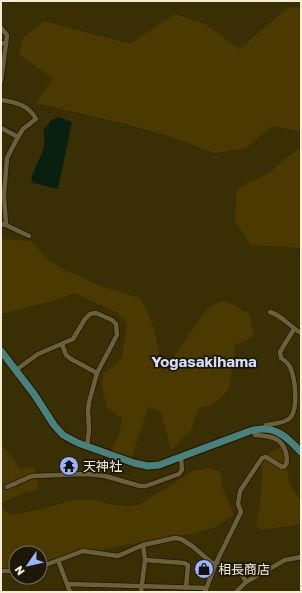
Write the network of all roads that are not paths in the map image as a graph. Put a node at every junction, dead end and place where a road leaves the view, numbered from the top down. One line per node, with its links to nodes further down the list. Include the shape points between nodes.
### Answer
1 (1, 28): 2 (street, via 7,35)
2 (4, 44): 3 (street)
3 (1, 81)
4 (1, 100): 6 (street, via 25,107 36,119 23,129)
5 (1, 128): 6 (street)
6 (18, 137): 8 (street)
7 (1, 156): 8 (street)
8 (7, 158): 9 (street)
9 (4, 225): 10 (street)
10 (29, 236)
11 (270, 312): 12 (street, via 278,314)
12 (294, 329): 13 (street); 18 (street, via 280,352 281,358 290,366 294,381 296,395 293,414 288,420 266,425)
13 (301, 333)
14 (62, 344): 16 (street, via 38,354); 17 (street, via 66,355); 17 (street, via 73,339 90,314 96,313 112,320 116,324 117,335)
15 (1, 351): 16 (main road)
16 (16, 370): 20 (main road, via 59,430 71,440)
17 (97, 373): 20 (street, via 89,402)
18 (264, 428): 19 (main road); 21 (main road, via 281,434)
19 (254, 429): 22 (main road); 29 (street, via 255,435 281,441 287,464 279,467 266,457 262,458 248,477 240,491 238,504 241,512)
20 (87, 446): 22 (main road, via 148,466)
21 (301, 452)
22 (181, 457): 23 (street, via 182,470 179,474 146,486 87,474 32,476)
23 (7, 487)
24 (143, 545): 26 (street, via 118,556 83,551); 27 (street); 29 (street, via 181,539)
25 (301, 557): 30 (street, via 286,560)
26 (58, 560): 28 (street); 31 (street)
27 (145, 560): 32 (street); 33 (street, via 184,563 188,566)
28 (48, 563)
29 (216, 564): 30 (street, via 230,566 242,573); 34 (street)
30 (246, 582): 37 (street)
31 (67, 584): 32 (street); 35 (street)
32 (142, 586): 33 (street); 36 (street)
33 (186, 588): 34 (street)
34 (205, 590)
35 (70, 592)
36 (142, 592)
37 (236, 592)

